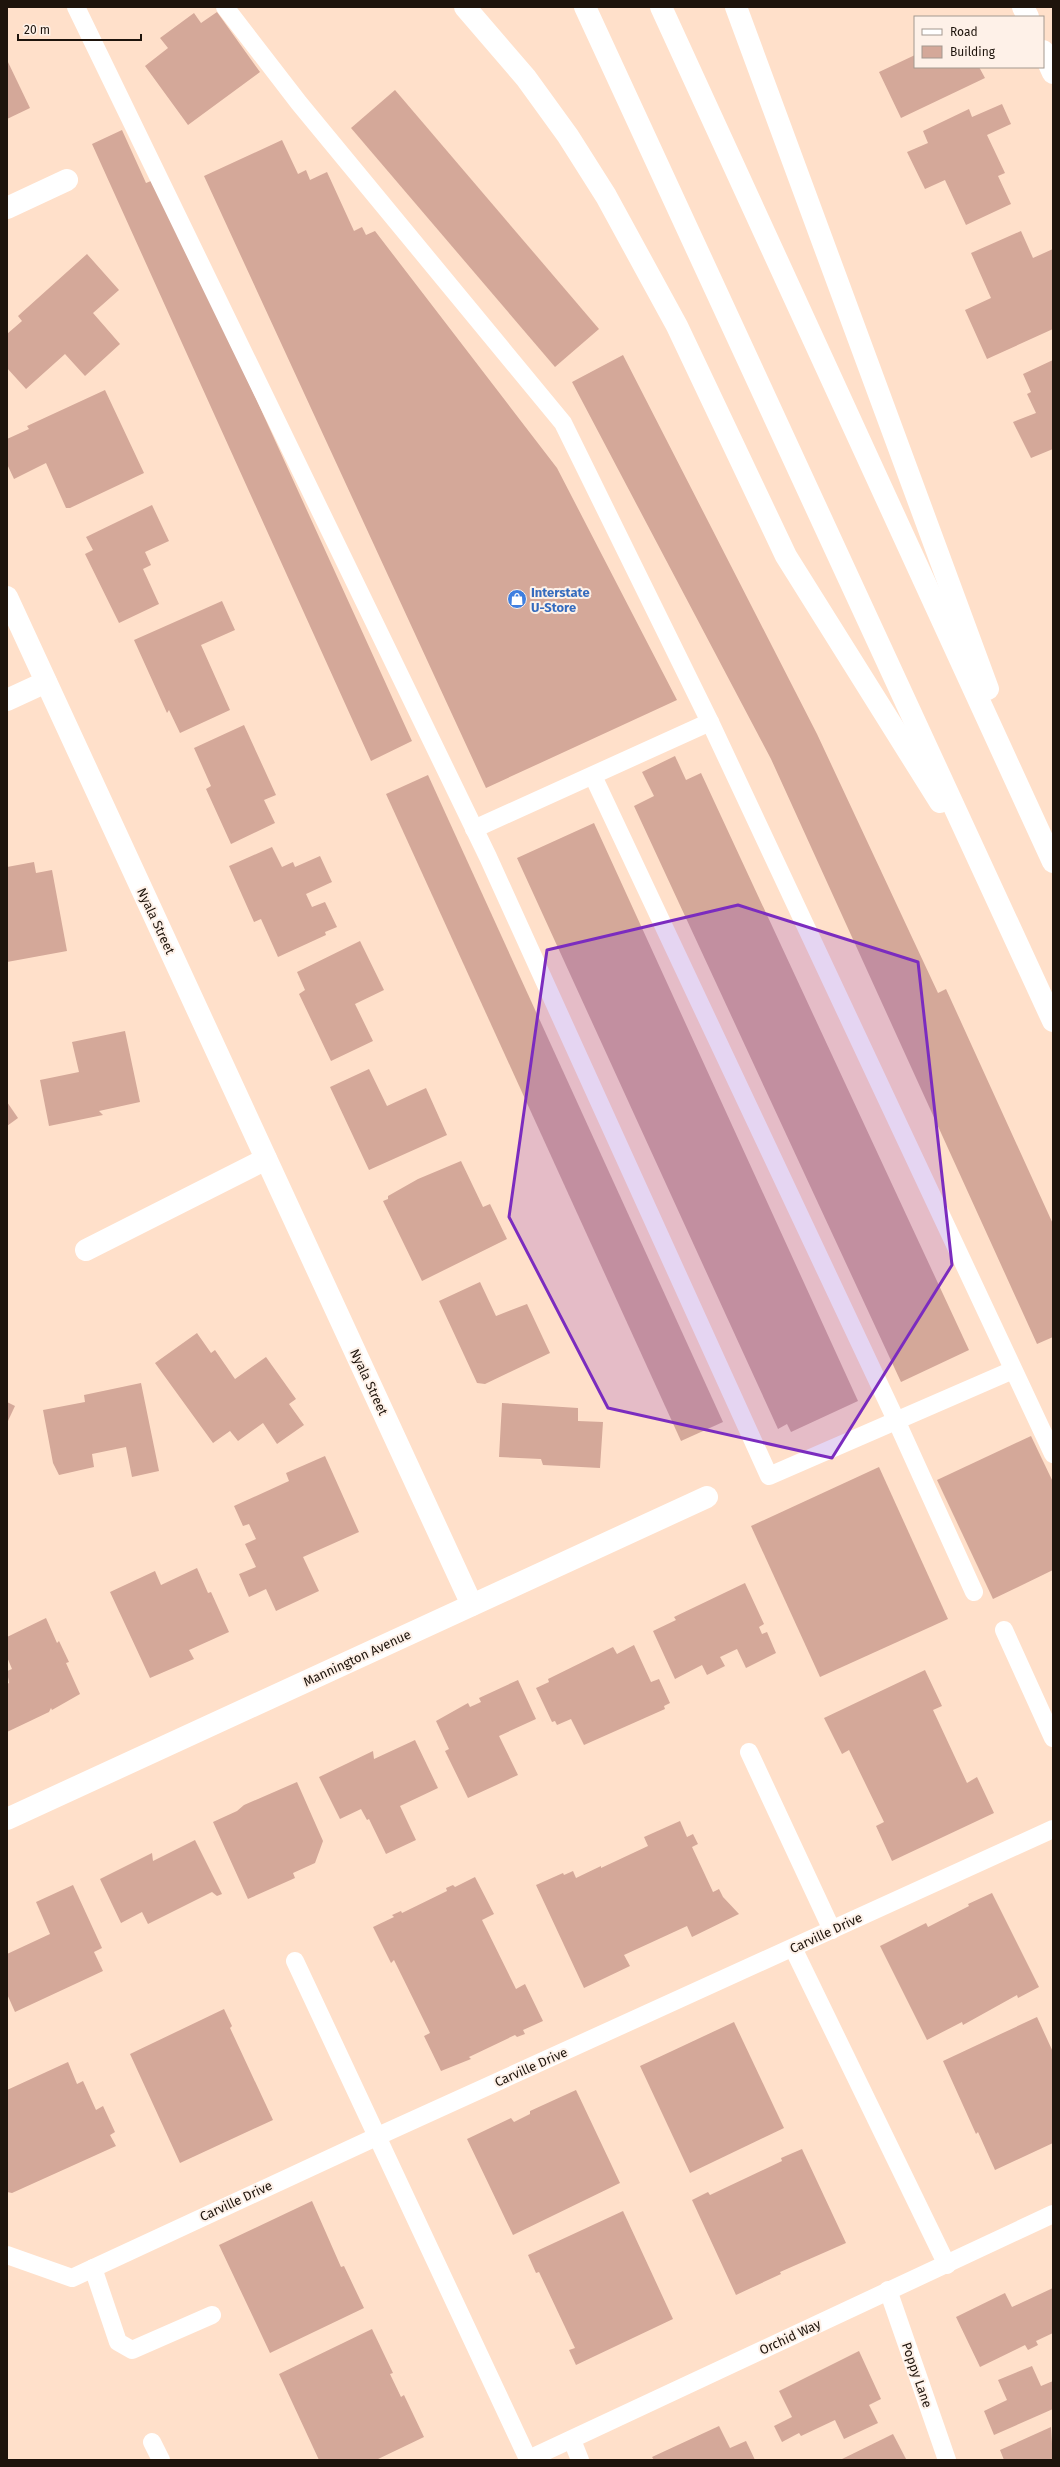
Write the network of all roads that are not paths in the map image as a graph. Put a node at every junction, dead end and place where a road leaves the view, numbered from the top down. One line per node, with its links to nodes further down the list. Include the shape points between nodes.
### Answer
1 (76, 7): 18 (lane)
2 (225, 7): 16 (lane, via 299,103 564,423)
3 (465, 7): 20 (main road, via 526,78 568,136 606,196 677,326 786,556)
4 (585, 7): 20 (main road)
5 (661, 7): 19 (main road)
6 (736, 7): 19 (main road)
7 (1023, 7): 8 (main road)
8 (1028, 16)
9 (1044, 53): 10 (main road)
10 (1053, 73)
11 (67, 180): 12 (main road)
12 (7, 208)
13 (7, 597): 14 (main road, Nyala Street)
14 (46, 682): 15 (main road); 22 (main road, Nyala Street)
15 (7, 700)
16 (710, 722): 17 (lane); 24 (lane)
17 (593, 776): 18 (lane); 25 (lane)
18 (474, 829): 25 (lane, via 769,1476)
19 (1051, 858)
20 (991, 883): 21 (main road)
21 (1053, 1021)
22 (266, 1160): 23 (main road); 29 (main road, Nyala Street)
23 (86, 1250)
24 (1013, 1370): 25 (lane); 26 (lane)
25 (896, 1420): 28 (lane)
26 (1053, 1454)
27 (707, 1497): 29 (main road, Mannington Avenue)
28 (974, 1592)
29 (472, 1605): 33 (main road, Mannington Avenue)
30 (1004, 1630): 31 (lane)
31 (1053, 1738)
32 (749, 1752): 35 (lane)
33 (7, 1819)
34 (1053, 1829): 35 (lane, Carville Drive)
35 (832, 1930): 36 (lane, Carville Drive)
36 (793, 1948): 38 (lane, Carville Drive); 41 (lane)
37 (295, 1961): 38 (lane)
38 (376, 2137): 42 (lane, Carville Drive); 48 (lane)
39 (1053, 2214): 41 (lane, Orchid Way)
40 (7, 2255): 42 (lane, Carville Drive, via 72,2278)
41 (947, 2265): 43 (lane, Orchid Way)
42 (93, 2268): 44 (lane, via 118,2342 132,2350)
43 (888, 2290): 45 (lane, Orchid Way); 50 (lane, Poppy Lane)
44 (212, 2315)
45 (572, 2440): 48 (lane, Orchid Way); 49 (lane)
46 (152, 2442): 47 (lane)
47 (161, 2460)
48 (528, 2460)
49 (580, 2460)
50 (947, 2460)

